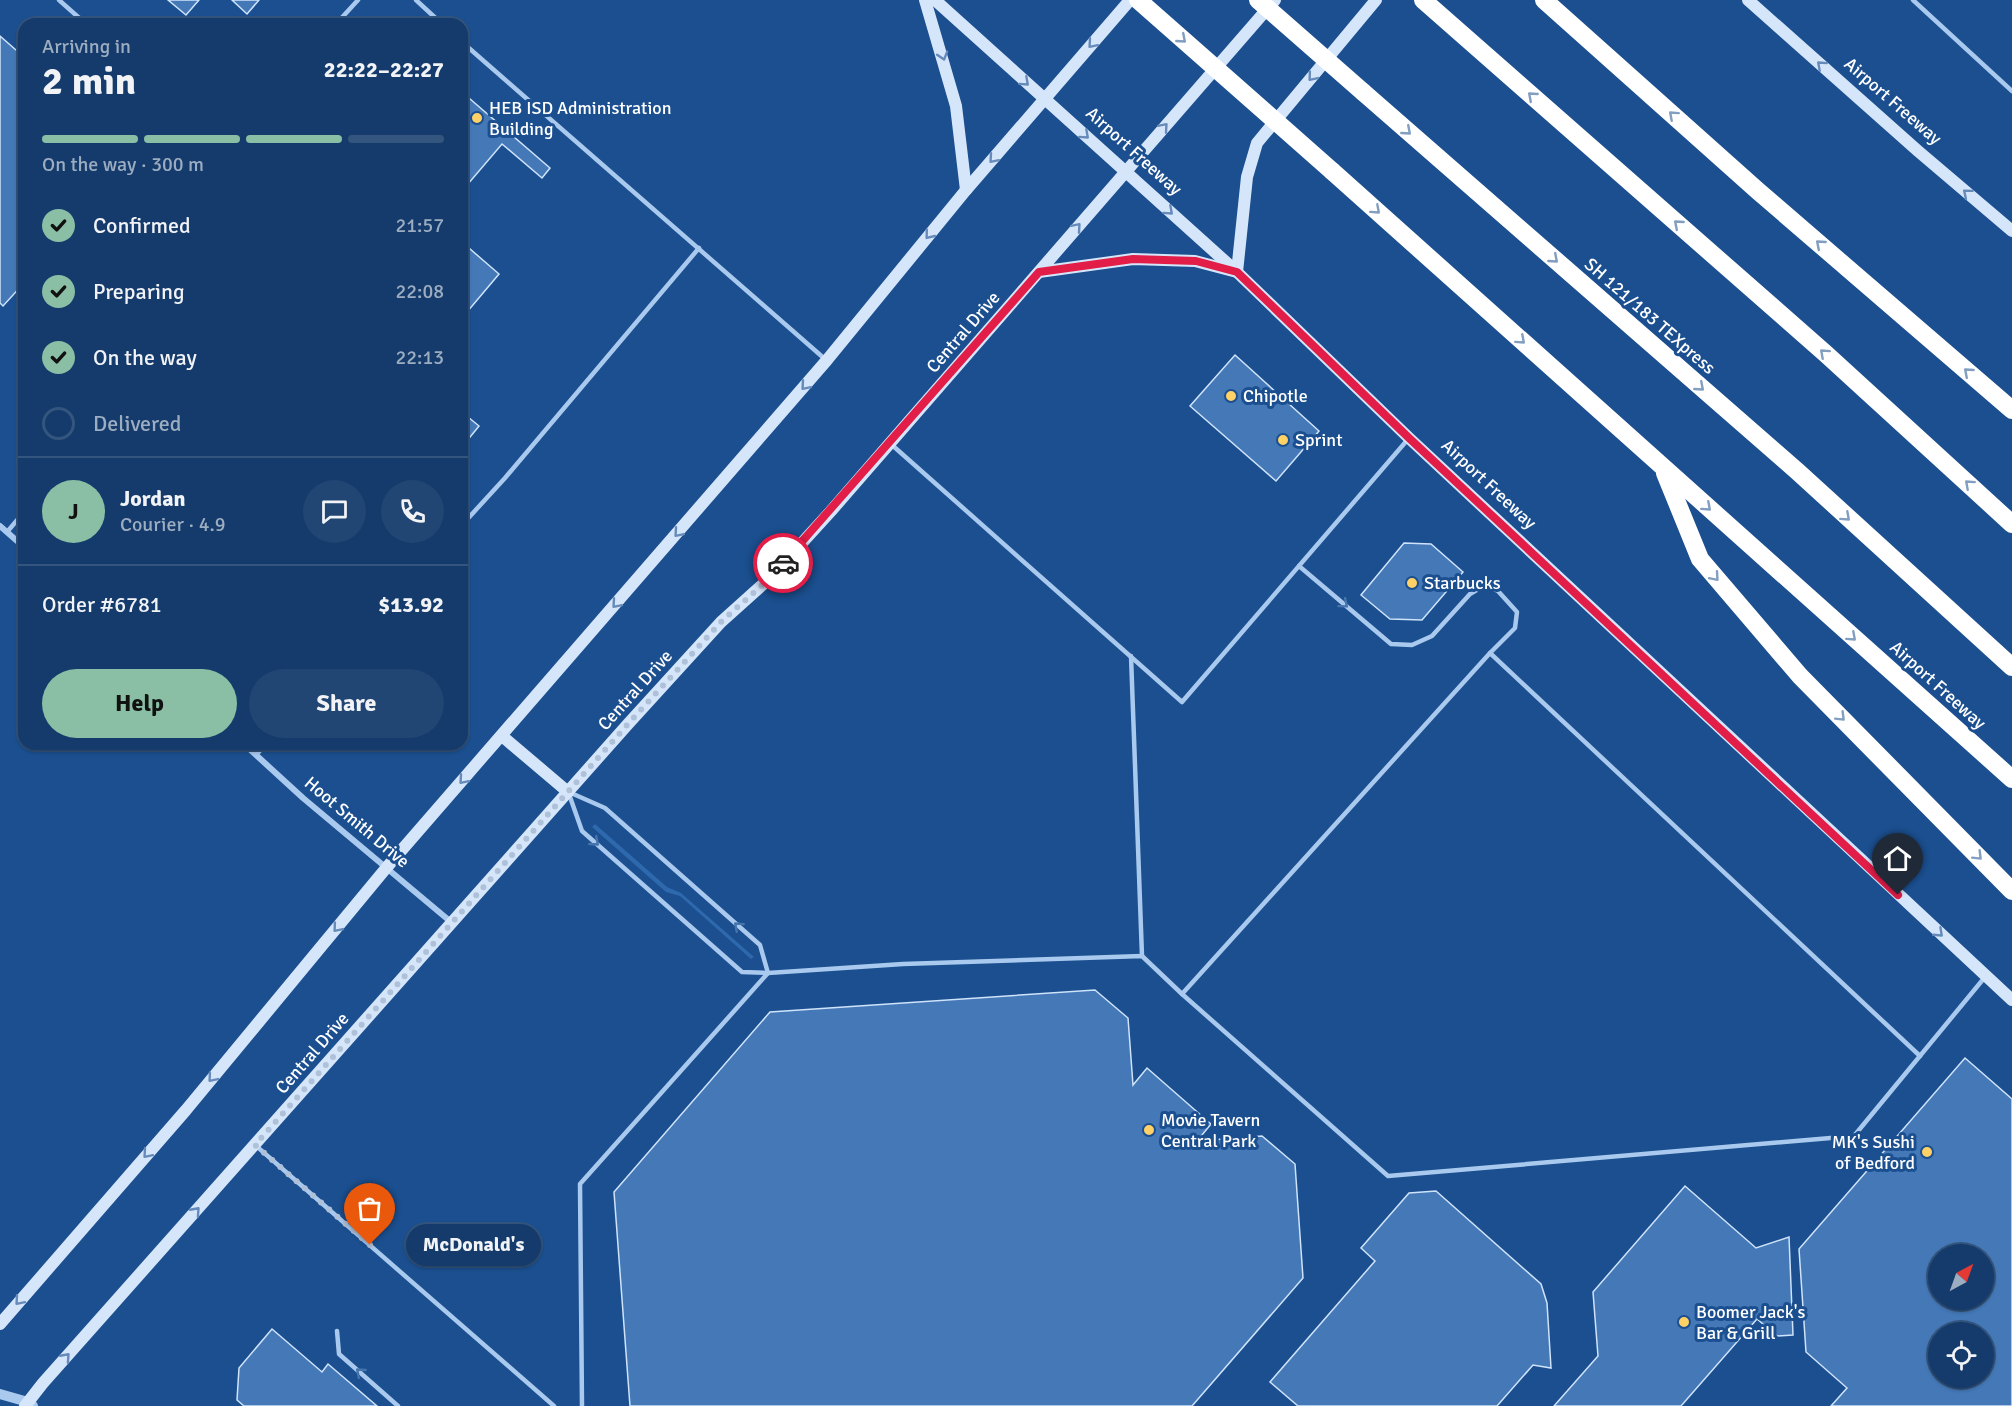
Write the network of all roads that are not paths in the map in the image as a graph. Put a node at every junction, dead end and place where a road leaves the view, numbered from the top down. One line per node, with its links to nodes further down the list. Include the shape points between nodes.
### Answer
1 (59, 0): 15 (lane)
2 (358, 0): 16 (lane)
3 (416, 0): 17 (lane)
4 (925, 0): 22 (main road, one-way to 22, via 956,106)
5 (935, 0): 20 (main road, Airport Freeway, one-way to 20)
6 (1130, 0): 20 (main road, one-way to 20)
7 (1138, 0): 31 (highway, Airport Freeway, one-way to 31, bridge)
8 (1258, 0): 41 (highway, SH 121/183 TEXpress, one-way to 41, bridge, via 1797,471)
9 (1275, 0): 21 (main road, Central Drive, one-way to 9)
10 (1376, 0): 26 (main road, one-way to 26, via 1257,143 1247,177)
11 (1544, 0): 28 (highway, one-way to 11)
12 (1748, 0): 23 (main road, Airport Freeway, one-way to 12)
13 (1913, 0): 19 (lane)
14 (1429, 5): 34 (highway, one-way to 14, via 1826,354)
15 (79, 18)
16 (342, 18)
17 (436, 18)
18 (468, 47): 24 (lane)
19 (2012, 91)
20 (1044, 99): 21 (main road, Airport Freeway, one-way to 21); 22 (main road, one-way to 22)
21 (1126, 171): 25 (main road, Central Drive, one-way to 21); 26 (main road, Airport Freeway, one-way to 26)
22 (966, 190): 27 (main road, one-way to 27)
23 (2012, 231)
24 (699, 248): 27 (lane); 32 (lane)
25 (1039, 272): 26 (main road, via 1133,259 1196,261); 30 (main road, Central Drive)
26 (1237, 272): 29 (main road, Airport Freeway)
27 (827, 360): 42 (main road, one-way to 42)
28 (2012, 410)
29 (1409, 438): 38 (lane); 53 (main road, Airport Freeway, one-way to 53)
30 (890, 444): 40 (lane); 47 (main road, Central Drive, via 770,578 721,622)
31 (1663, 468): 46 (highway, Airport Freeway, one-way to 46); 49 (highway, one-way to 49, via 1700,559 1800,676)
32 (468, 518)
33 (18, 519): 36 (lane)
34 (2012, 524)
35 (0, 526): 36 (street)
36 (7, 532): 37 (street)
37 (18, 542)
38 (1299, 566): 39 (lane, one-way to 39, via 1391,644 1412,645 1432,636 1470,594 1485,585 1498,591 1517,612 1515,628); 40 (lane, via 1182,702)
39 (1490, 653): 54 (lane); 56 (lane)
40 (1131, 656): 51 (lane)
41 (2012, 667)
42 (502, 735): 47 (main road); 48 (main road, one-way to 48)
43 (251, 750): 45 (street, Hoot Smith Drive)
44 (261, 750): 45 (lane)
45 (256, 755): 48 (street, Hoot Smith Drive)
46 (2012, 779)
47 (568, 792): 50 (main road, Central Drive); 52 (lane, one-way to 47, via 760,945 605,808); 52 (lane, one-way to 52, via 582,831 742,972)
48 (387, 867): 50 (street, Hoot Smith Drive); 58 (main road, one-way to 58, via 186,1110)
49 (2012, 891)
50 (451, 922): 57 (main road, Central Drive)
51 (1142, 956): 52 (lane); 54 (lane)
52 (768, 973): 64 (lane, via 580,1184)
53 (1985, 976): 55 (main road, Airport Freeway); 56 (lane)
54 (1182, 994): 56 (lane, via 1388,1176 1854,1136)
55 (2012, 1000)
56 (1920, 1056)
57 (255, 1145): 61 (main road, Central Drive, one-way to 57, via 43,1383); 63 (lane)
58 (0, 1324)
59 (337, 1331): 62 (lane, one-way to 59, via 339,1354)
60 (0, 1394): 61 (street)
61 (29, 1405)
62 (398, 1406)
63 (554, 1406)
64 (582, 1406)

